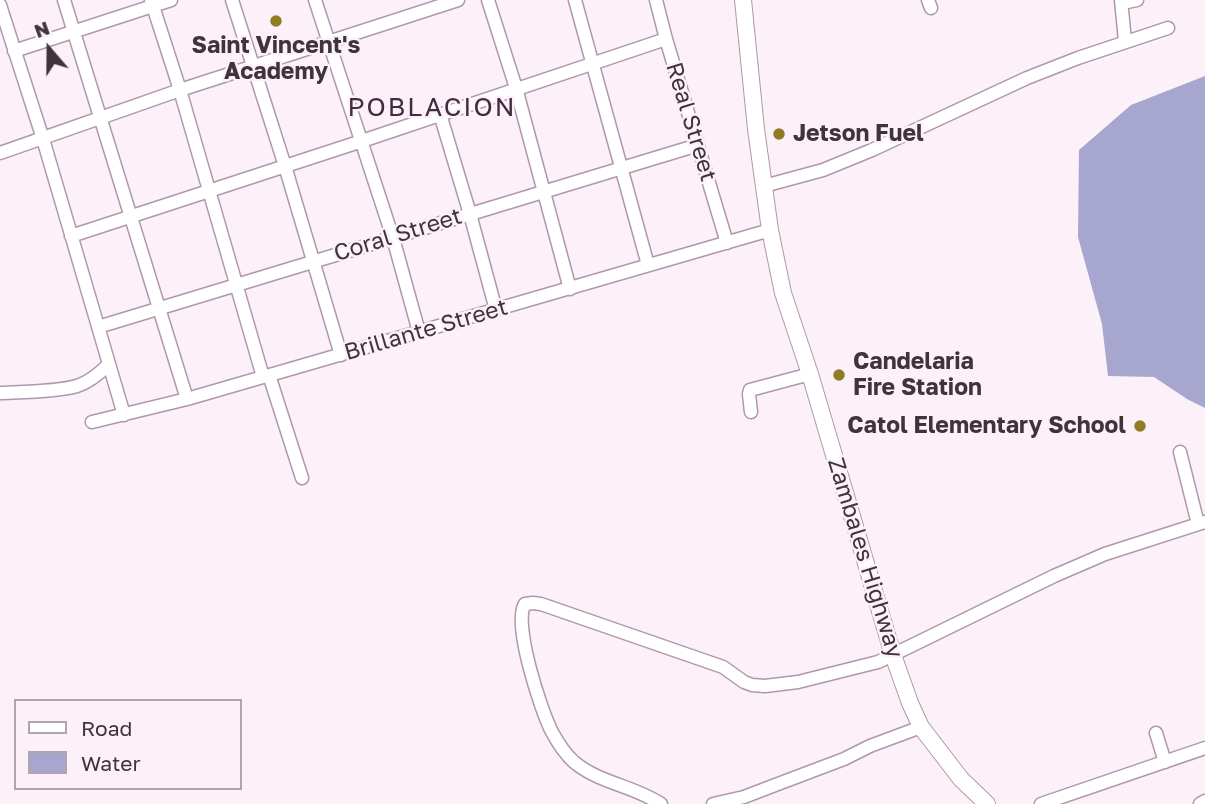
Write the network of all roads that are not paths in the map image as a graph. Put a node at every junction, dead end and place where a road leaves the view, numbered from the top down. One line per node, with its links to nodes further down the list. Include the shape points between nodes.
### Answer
1 (64, 0): 15 (street)
2 (171, 0): 12 (street)
3 (232, 0): 21 (street)
4 (315, 0): 18 (street)
5 (458, 0): 18 (street)
6 (488, 0): 22 (street)
7 (575, 0): 20 (street)
8 (656, 0): 16 (street, Real Street)
9 (743, 0): 32 (main road, Zambales Highway)
10 (1137, 0): 11 (street)
11 (1122, 2): 17 (street)
12 (152, 3): 15 (street); 23 (street)
13 (1, 12): 19 (street)
14 (1167, 28): 17 (street)
15 (74, 31): 19 (street); 25 (street)
16 (666, 39): 20 (street); 28 (street, Real Street)
17 (1125, 41): 32 (street, via 1027,78 823,170)
18 (328, 42): 21 (street); 27 (street)
19 (14, 51): 26 (street)
20 (592, 64): 22 (street); 31 (street)
21 (254, 66): 23 (street); 30 (street)
22 (516, 88): 24 (street); 34 (street)
23 (180, 90): 25 (street); 33 (street)
24 (440, 114): 27 (street); 35 (street)
25 (100, 119): 26 (street); 36 (street)
26 (43, 139): 29 (street); 38 (street)
27 (362, 141): 30 (street); 39 (street)
28 (698, 145): 31 (street, Coral Street); 40 (street, Real Street)
29 (0, 153)
30 (285, 166): 33 (street); 41 (street)
31 (621, 168): 34 (street, Coral Street); 42 (street)
32 (764, 186): 37 (main road, Zambales Highway)
33 (209, 190): 36 (street); 43 (street)
34 (542, 191): 35 (street, Coral Street); 44 (street)
35 (470, 214): 39 (street, Coral Street); 46 (street)
36 (131, 216): 38 (street); 45 (street)
37 (770, 230): 40 (street, Brillante Street); 51 (main road, Zambales Highway, via 783,293)
38 (71, 236): 47 (street)
39 (393, 238): 41 (street, Coral Street); 48 (street)
40 (727, 243): 42 (street, Brillante Street)
41 (313, 260): 43 (street, Coral Street); 49 (street)
42 (648, 265): 44 (street, Brillante Street)
43 (236, 284): 45 (street, Coral Street); 52 (street)
44 (570, 289): 46 (street, Brillante Street)
45 (158, 308): 47 (street, Coral Street); 54 (street)
46 (496, 310): 48 (street, Brillante Street)
47 (98, 327): 50 (street)
48 (419, 332): 49 (street, Brillante Street)
49 (341, 355): 52 (street, Brillante Street)
50 (108, 364): 53 (street, via 78,386); 56 (street)
51 (810, 374): 55 (street, via 750,390); 61 (main road, Zambales Highway)
52 (266, 376): 54 (street, Brillante Street); 59 (street)
53 (0, 393)
54 (187, 399): 56 (street, Brillante Street)
55 (751, 412)
56 (124, 415): 57 (street, Brillante Street)
57 (92, 422)
58 (1180, 452): 60 (street)
59 (302, 478)
60 (1202, 523): 61 (street, via 1079,565)
61 (892, 655): 62 (main road, Zambales Highway); 67 (street, via 798,682 752,685 723,667 541,604 525,604 521,615 534,684 562,749 583,768)
62 (922, 727): 68 (street, via 770,788); 69 (main road, Zambales Highway, via 961,779)
63 (1156, 733): 65 (street)
64 (1205, 748): 65 (street)
65 (1165, 761): 70 (street)
66 (1205, 801): 71 (street)
67 (661, 804)
68 (713, 804)
69 (987, 804)
70 (1041, 804)
71 (1200, 804)

